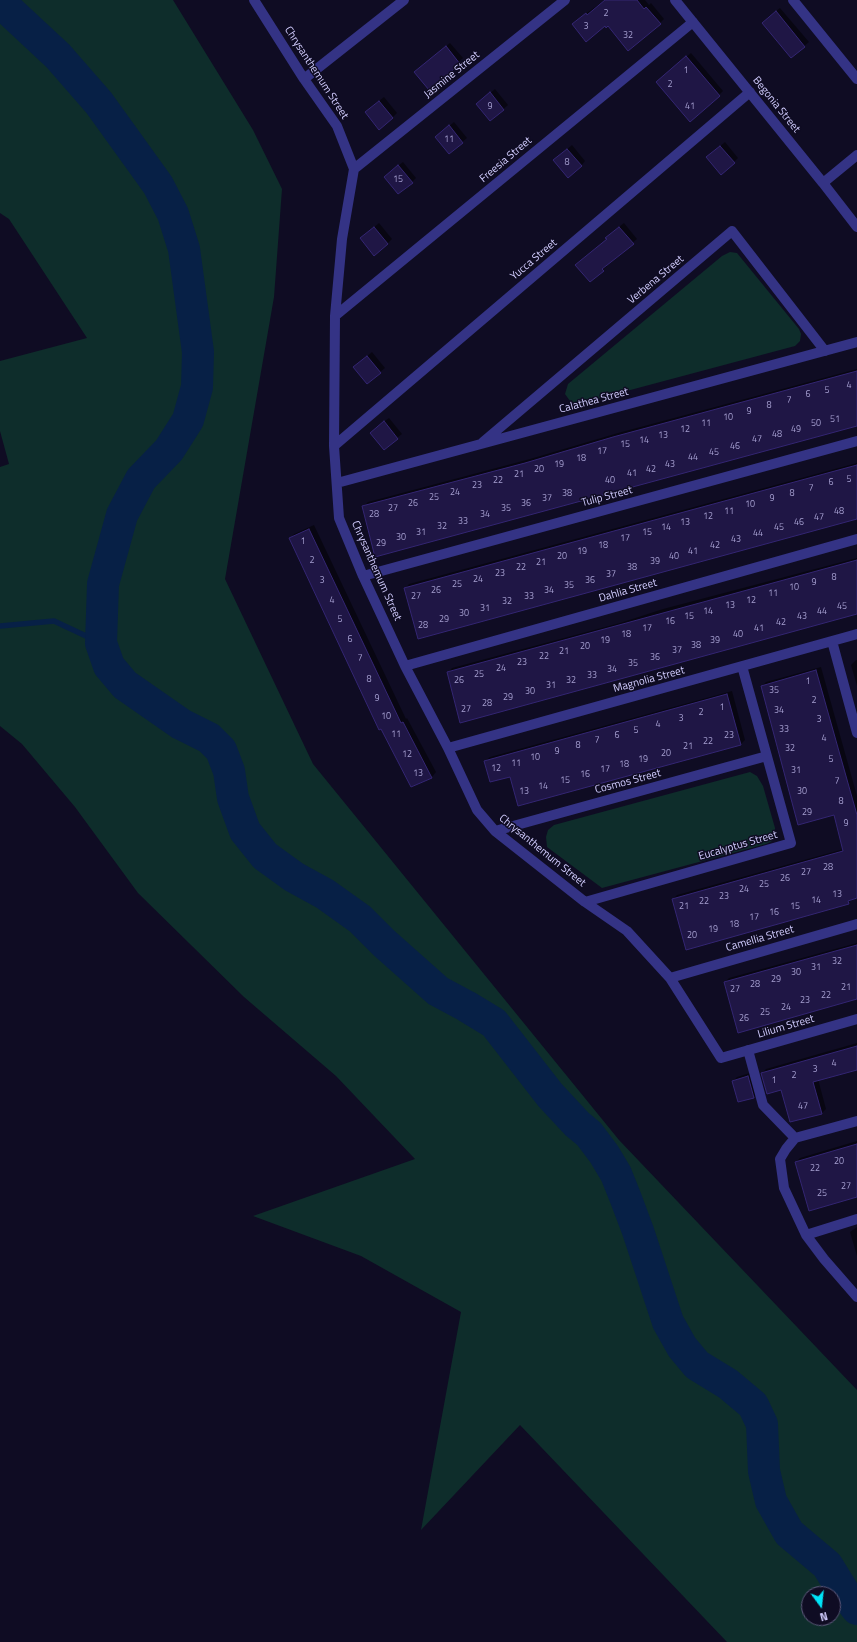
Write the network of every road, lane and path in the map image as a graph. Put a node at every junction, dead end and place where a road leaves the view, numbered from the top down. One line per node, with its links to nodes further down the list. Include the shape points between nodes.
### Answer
1 (254, 0): 7 (street, Chrysanthemum Street)
2 (404, 0): 7 (street)
3 (565, 0): 11 (street, Jasmine Street)
4 (675, 0): 6 (street, Begonia Street)
5 (792, 0): 8 (street)
6 (693, 22): 9 (street, Begonia Street); 14 (street, Freesia Street)
7 (304, 79): 11 (street, Chrysanthemum Street, via 337,126)
8 (857, 79)
9 (750, 92): 12 (street, Begonia Street); 19 (street, Yucca Street)
10 (857, 155): 12 (street)
11 (354, 169): 14 (street, Chrysanthemum Street, via 342,240)
12 (823, 183): 13 (street, Begonia Street)
13 (857, 227)
14 (335, 316): 19 (street, Chrysanthemum Street)
15 (857, 342): 16 (street, Calathea Street)
16 (825, 351): 18 (street, Calathea Street); 18 (street, Verbena Street, via 732,231)
17 (857, 441): 22 (street, Tulip Street)
18 (479, 444): 20 (street, Calathea Street)
19 (334, 446): 20 (street, Chrysanthemum Street)
20 (337, 483): 22 (street, Chrysanthemum Street, via 339,518)
21 (857, 539): 25 (street, Dahlia Street)
22 (363, 576): 25 (street, Chrysanthemum Street)
23 (857, 634): 24 (street, Magnolia Street)
24 (832, 641): 26 (street, Magnolia Street); 27 (street)
25 (405, 666): 28 (street, Chrysanthemum Street)
26 (742, 666): 28 (street, Magnolia Street); 29 (street, Eucalyptus Street)
27 (857, 733)
28 (448, 748): 30 (street, Chrysanthemum Street, via 477,810)
29 (766, 756): 30 (street, Cosmos Street); 31 (street, Eucalyptus Street, via 791,844)
30 (496, 831): 31 (street, Chrysanthemum Street)
31 (585, 902): 33 (street, Chrysanthemum Street, via 627,931)
32 (857, 924): 33 (street, Camellia Street)
33 (670, 978): 36 (street, Chrysanthemum Street)
34 (857, 1019): 35 (street, Lilium Street)
35 (748, 1050): 36 (street, Lilium Street); 38 (street, via 763,1104)
36 (721, 1058)
37 (857, 1121): 38 (street)
38 (795, 1138): 40 (street, via 780,1160 784,1188)
39 (857, 1219): 40 (street)
40 (806, 1235): 41 (street)
41 (857, 1297)

